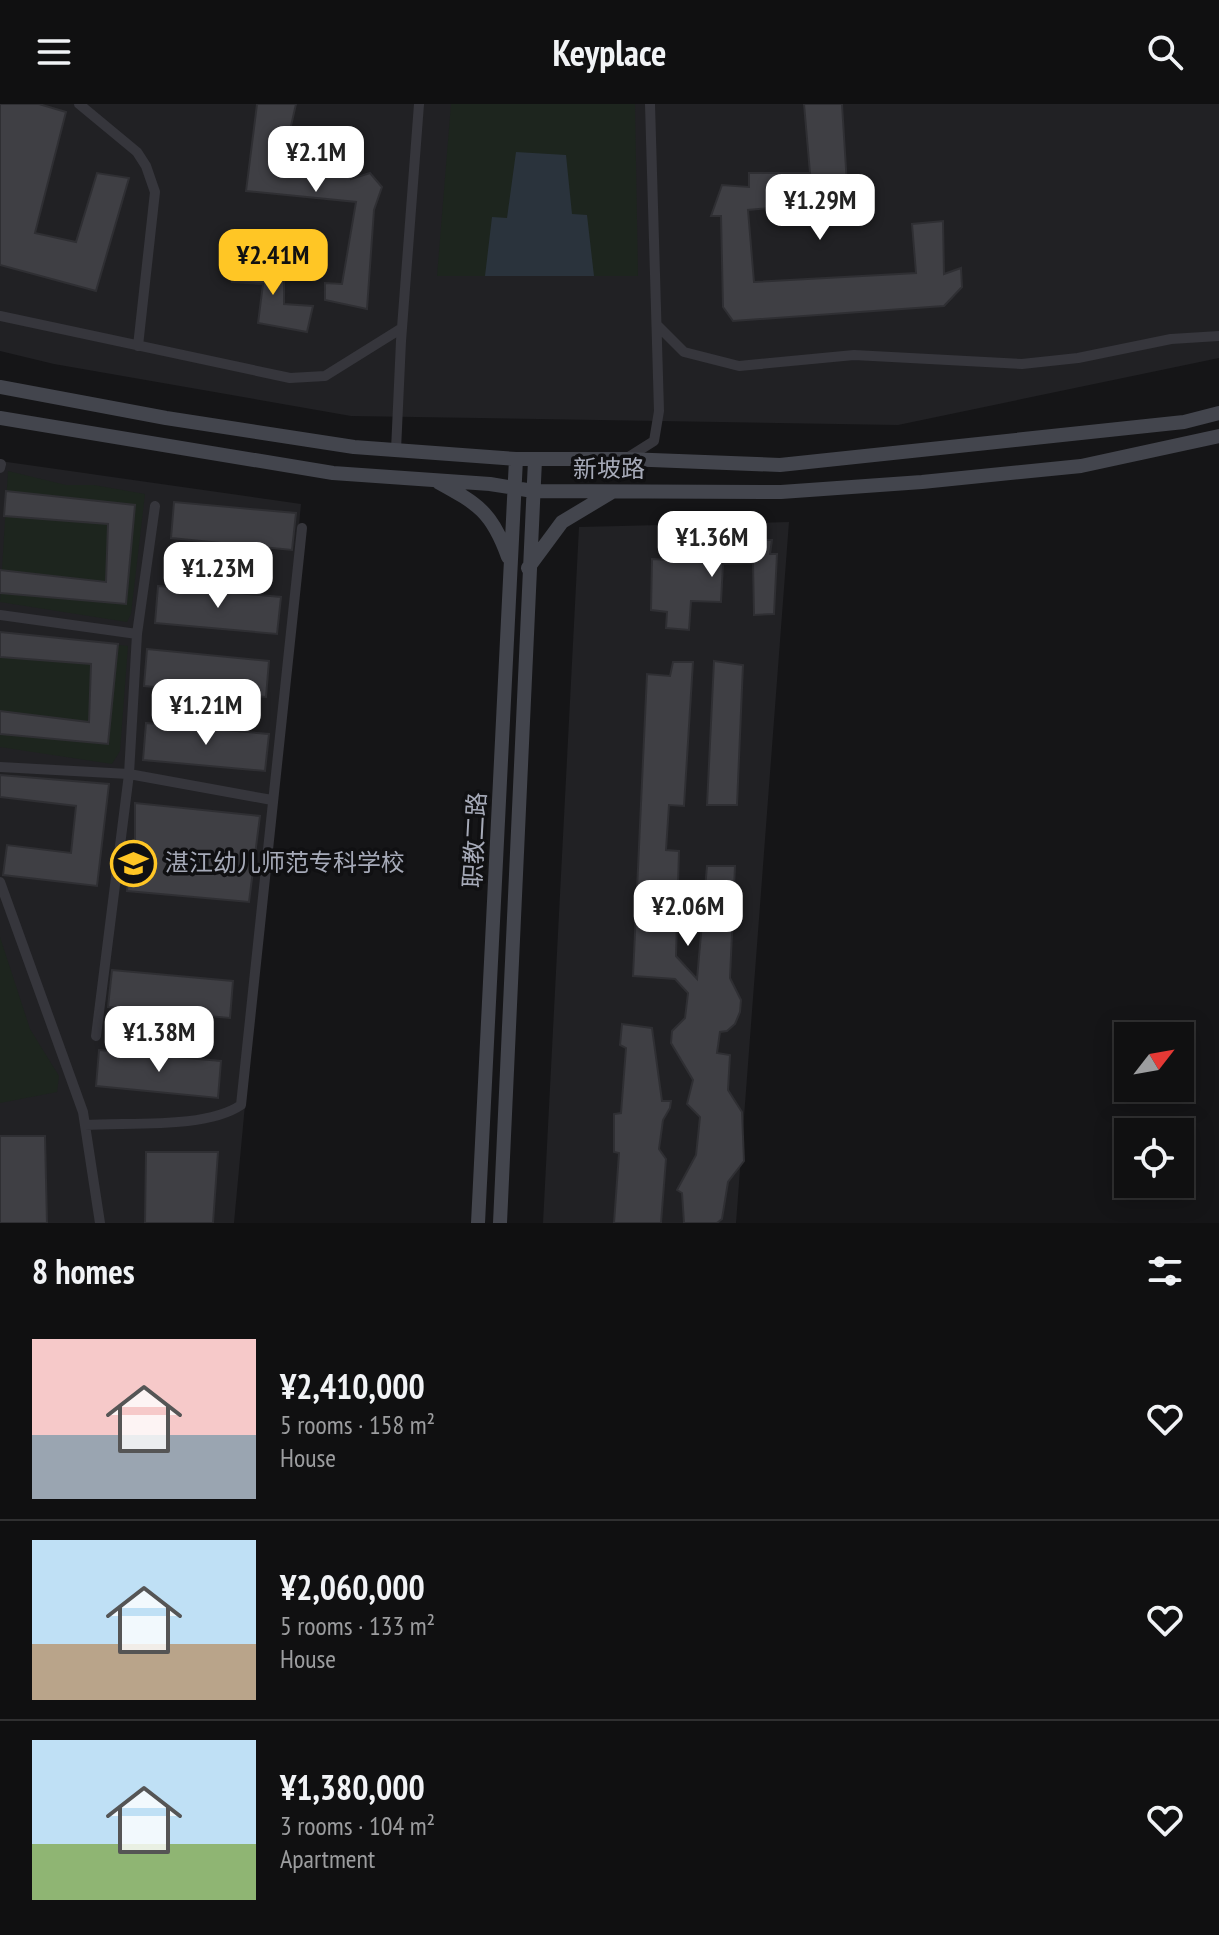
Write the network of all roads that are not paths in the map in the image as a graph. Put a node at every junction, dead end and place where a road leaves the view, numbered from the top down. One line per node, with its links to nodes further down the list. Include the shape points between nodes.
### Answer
1 (79, 104): 8 (street, via 137,152 155,192)
2 (419, 104): 6 (street)
3 (650, 104): 5 (street)
4 (0, 316): 8 (street)
5 (657, 325): 7 (street, via 684,352 739,366 854,355 1022,364); 15 (street, via 659,411 654,441)
6 (402, 328): 8 (street, via 325,376 290,378); 13 (street)
7 (1219, 336)
8 (138, 346)
9 (0, 387): 13 (street, 新坡路)
10 (1219, 413): 15 (street, 新坡路, via 1184,422 780,465)
11 (0, 418): 17 (street, 新坡路, via 333,473)
12 (1219, 436): 20 (street, 新坡路, via 1081,466 922,482 781,492)
13 (396, 450): 14 (street, 新坡路)
14 (516, 459): 16 (street, 新坡路); 18 (street, 职教二路)
15 (626, 459): 16 (street, 新坡路)
16 (535, 460): 19 (street, 职教二路)
17 (434, 480): 18 (street, 新坡路); 23 (street, via 487,514 498,528)
18 (515, 488): 19 (street, 新坡路); 23 (street, 职教二路)
19 (533, 491): 20 (street, 新坡路); 24 (street, 职教二路)
20 (614, 491): 24 (street, via 562,522)
21 (155, 506): 26 (street)
22 (302, 528): 29 (street)
23 (511, 567): 34 (street, 职教二路)
24 (528, 568): 35 (street, 职教二路)
25 (0, 615): 26 (street)
26 (137, 634): 28 (street)
27 (0, 767): 28 (street)
28 (129, 774): 29 (street); 31 (street)
29 (272, 800): 32 (street, via 241,1105 204,1121)
30 (0, 882): 32 (street)
31 (96, 1036)
32 (85, 1125): 33 (street)
33 (100, 1223)
34 (478, 1223)
35 (500, 1223)

